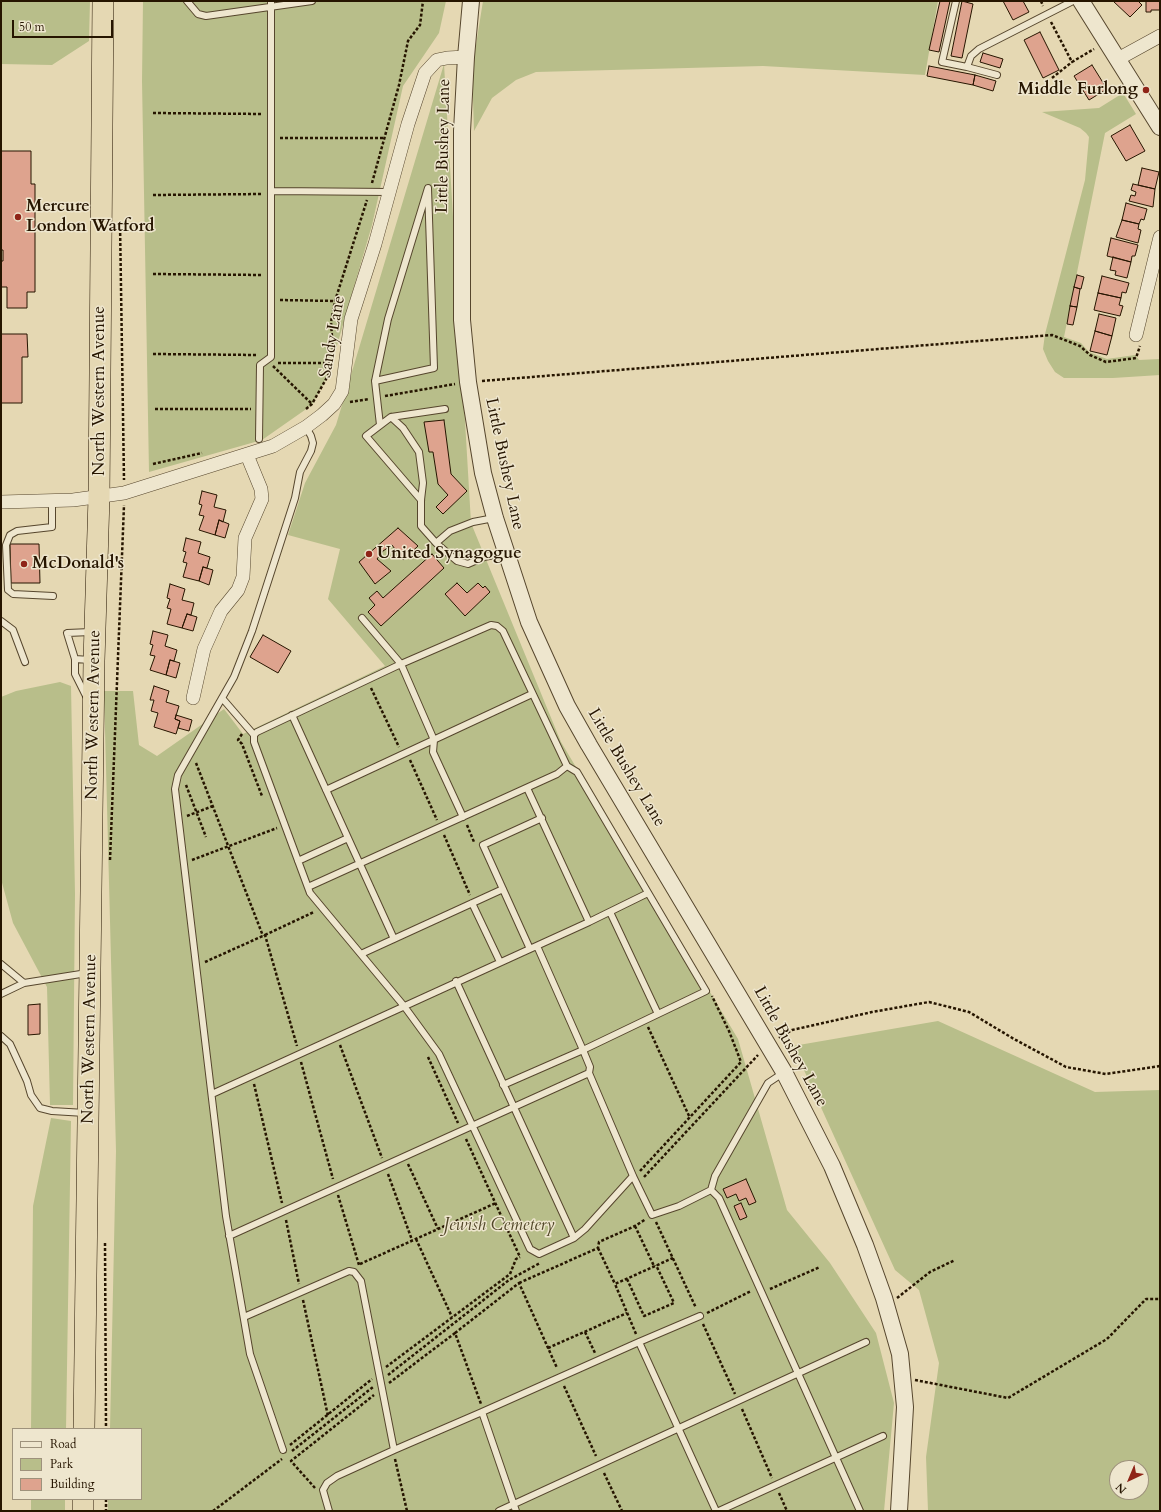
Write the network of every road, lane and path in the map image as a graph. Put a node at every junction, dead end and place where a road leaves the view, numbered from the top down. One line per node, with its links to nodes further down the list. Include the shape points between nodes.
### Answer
1 (103, 1): 57 (highway, North Western Avenue)
2 (188, 1): 10 (lane, via 198,14 206,16)
3 (312, 1): 10 (lane)
4 (423, 1): 24 (path, via 420,25 408,41)
5 (471, 1): 14 (street, Little Bushey Lane)
6 (956, 1): 17 (lane, via 942,62)
7 (1040, 1): 11 (path)
8 (1073, 1): 11 (lane)
9 (1081, 1): 15 (street)
10 (271, 4): 21 (lane)
11 (1047, 14): 16 (path); 17 (lane, via 979,49 971,56)
12 (1160, 36): 15 (street)
13 (1097, 48): 16 (path)
14 (466, 57): 26 (street, Sandy Lane, via 437,60 425,73); 40 (street, Little Bushey Lane, via 462,130 461,243 462,320)
15 (1118, 59): 22 (street)
16 (1072, 62): 19 (path)
17 (967, 67): 18 (lane)
18 (997, 75)
19 (1052, 78)
20 (153, 113): 21 (path)
21 (271, 114): 23 (lane)
22 (1160, 127)
23 (272, 138): 24 (path); 27 (lane)
24 (384, 138): 25 (path)
25 (370, 192): 26 (lane); 27 (lane); 34 (path)
26 (390, 192): 43 (street, Sandy Lane, via 351,319 342,391)
27 (272, 193): 28 (path); 32 (lane)
28 (153, 195)
29 (120, 215): 56 (path)
30 (1160, 237): 35 (street)
31 (153, 274): 32 (path)
32 (271, 275): 33 (lane)
33 (272, 300): 34 (path); 37 (lane)
34 (336, 301): 38 (path, via 331,322)
35 (1136, 335): 40 (path, via 1141,342 1136,358 1106,362 1090,355 1080,346 1052,335)
36 (153, 354): 37 (path, via 256,355)
37 (269, 358): 38 (path, via 278,363); 42 (path); 45 (lane, via 260,366)
38 (333, 363): 42 (path)
39 (375, 381): 39 (lane, via 388,319 428,188 434,368); 41 (lane)
40 (468, 382): 41 (path); 61 (street, Little Bushey Lane)
41 (377, 397): 43 (path); 50 (lane)
42 (312, 404): 47 (path); 48 (path)
43 (334, 404): 48 (street, Sandy Lane)
44 (155, 409): 45 (path)
45 (259, 409): 52 (lane)
46 (445, 409): 49 (lane)
47 (303, 411)
48 (322, 415): 51 (street, Sandy Lane)
49 (391, 417): 50 (lane); 59 (lane, via 403,428 419,452 424,483)
50 (380, 425): 59 (lane, via 366,436)
51 (306, 427): 54 (street, Sandy Lane, via 272,446); 74 (lane, via 311,436 311,451 300,472 295,498 252,631 234,677)
52 (259, 439)
53 (209, 451): 55 (path)
54 (247, 455): 56 (street, Sandy Lane); 73 (street, via 261,489 262,499 245,538 243,577 238,590 222,611 204,649)
55 (153, 464)
56 (124, 493): 57 (street, Sandy Lane); 102 (path)
57 (99, 497): 58 (street, Sandy Lane); 67 (highway, North Western Avenue)
58 (52, 499): 60 (street, Sandy Lane); 64 (lane, via 52,527 17,531 10,535 6,545 8,590 13,594)
59 (421, 500): 62 (lane, via 421,526)
60 (1, 502)
61 (494, 518): 62 (lane, via 473,522 450,531); 63 (street, Little Bushey Lane)
62 (436, 543): 63 (lane, via 457,561 468,564)
63 (505, 552): 131 (street, Little Bushey Lane, via 529,622 567,706)
64 (53, 596)
65 (362, 618): 70 (lane)
66 (1, 621): 69 (lane, via 13,630)
67 (95, 632): 68 (highway, North Western Avenue); 68 (lane, via 67,633)
68 (85, 660): 121 (highway, North Western Avenue, via 94,710)
69 (25, 662)
70 (401, 664): 71 (lane); 72 (lane, via 491,626 497,626 503,631); 78 (lane)
71 (368, 680): 75 (lane); 80 (path)
72 (532, 694): 78 (lane); 81 (lane)
73 (193, 698)
74 (222, 698): 76 (lane); 79 (lane)
75 (292, 715): 77 (lane); 84 (lane)
76 (247, 727): 77 (lane); 85 (path, via 238,740 242,744)
77 (254, 734): 92 (lane, via 254,742)
78 (434, 740): 80 (lane); 88 (lane, via 433,752)
79 (192, 751): 82 (lane); 86 (path)
80 (402, 755): 84 (lane)
81 (567, 766): 83 (lane, via 558,774); 105 (lane, via 577,772)
82 (180, 770): 87 (path); 90 (lane, via 175,782)
83 (527, 788): 88 (lane); 89 (lane)
84 (326, 790): 96 (lane)
85 (264, 801)
86 (213, 806): 87 (path); 98 (path)
87 (197, 812): 90 (path); 95 (path)
88 (463, 817): 97 (path, via 477,848); 101 (lane)
89 (542, 818): 97 (lane); 112 (lane)
90 (178, 819): 100 (lane)
91 (272, 822): 93 (path)
92 (284, 824): 93 (path); 99 (lane)
93 (275, 829): 94 (path); 98 (path)
94 (278, 836)
95 (206, 837)
96 (348, 838): 99 (lane); 101 (lane)
97 (482, 845): 104 (lane)
98 (229, 847): 100 (path); 113 (path)
99 (298, 861): 103 (lane)
100 (184, 863): 120 (lane)
101 (360, 864): 103 (lane); 114 (lane)
102 (110, 866)
103 (308, 887): 108 (lane)
104 (503, 889): 106 (lane); 116 (lane)
105 (648, 893): 110 (lane); 124 (lane)
106 (472, 903): 114 (lane); 118 (lane)
107 (310, 908): 109 (path)
108 (323, 908): 109 (path); 117 (lane)
109 (314, 912): 111 (path); 113 (path)
110 (610, 912): 112 (lane); 127 (lane)
111 (318, 919)
112 (590, 922): 115 (lane)
113 (264, 936): 120 (path); 133 (path)
114 (394, 938): 117 (lane)
115 (537, 946): 116 (lane); 132 (lane)
116 (530, 949): 118 (lane)
117 (360, 954): 126 (lane)
118 (500, 962): 122 (lane)
119 (1, 964): 123 (lane)
120 (195, 966): 140 (lane)
121 (90, 973): 123 (lane); 142 (highway, North Western Avenue)
122 (456, 981): 126 (lane); 139 (lane)
123 (24, 983): 125 (lane)
124 (706, 991): 127 (lane); 143 (path, via 716,1003 740,1062)
125 (1, 994)
126 (404, 1006): 130 (lane); 144 (lane, via 439,1054)
127 (658, 1014): 128 (lane)
128 (645, 1020): 132 (lane); 143 (path)
129 (1, 1036): 142 (lane, via 10,1044 31,1095 40,1108)
130 (337, 1037): 133 (lane); 147 (path)
131 (769, 1045): 135 (path, via 792,1030 929,1002 969,1012 1066,1067 1106,1074); 136 (street, Little Bushey Lane); 149 (path)
132 (583, 1050): 137 (lane, via 590,1067); 139 (lane)
133 (299, 1054): 138 (lane); 150 (path)
134 (427, 1055): 145 (path)
135 (1160, 1066)
136 (784, 1072): 151 (lane, via 768,1083 715,1176); 179 (street, Little Bushey Lane, via 832,1166)
137 (589, 1073): 141 (lane); 148 (lane)
138 (252, 1075): 140 (lane); 154 (path)
139 (503, 1085): 141 (lane)
140 (212, 1094): 158 (lane)
141 (512, 1107): 144 (lane); 159 (lane)
142 (89, 1113): 196 (highway, North Western Avenue)
143 (690, 1118): 148 (path)
144 (473, 1126): 145 (lane); 152 (lane)
145 (462, 1130): 146 (lane); 153 (path)
146 (404, 1156): 147 (lane); 157 (path)
147 (384, 1166): 150 (lane); 162 (path)
148 (633, 1176): 149 (lane); 159 (lane)
149 (637, 1186): 155 (lane)
150 (336, 1188): 154 (lane); 169 (path)
151 (711, 1190): 155 (lane, via 679,1206); 176 (lane, via 719,1198)
152 (507, 1198): 153 (path); 164 (lane)
153 (495, 1204): 157 (path); 165 (path)
154 (284, 1211): 158 (lane); 177 (path)
155 (652, 1215): 156 (path); 166 (path)
156 (635, 1226): 163 (path, via 599,1242); 170 (path)
157 (438, 1229): 161 (path)
158 (230, 1236): 182 (lane)
159 (574, 1238): 164 (lane, via 543,1253 539,1254)
160 (105, 1239): 197 (path)
161 (416, 1239): 162 (path); 183 (path)
162 (412, 1240): 169 (path)
163 (598, 1248): 174 (path); 175 (path)
164 (532, 1250): 165 (path)
165 (520, 1257): 183 (path, via 516,1259 510,1274)
166 (672, 1258): 170 (path); 181 (path)
167 (546, 1260): 192 (path, via 509,1280)
168 (955, 1260): 179 (path, via 930,1272)
169 (360, 1264): 172 (path)
170 (655, 1266): 173 (path); 173 (path, via 674,1303 644,1316)
171 (820, 1266): 176 (path)
172 (354, 1272): 177 (lane, via 343,1274); 190 (lane, via 361,1281)
173 (627, 1279): 175 (path)
174 (519, 1283)
175 (615, 1284): 180 (path)
176 (761, 1290): 181 (path); 189 (lane)
177 (302, 1293): 182 (lane); 195 (path)
178 (1160, 1298): 191 (path, via 1146,1299 1107,1339 1008,1398)
179 (886, 1305): 191 (street, Little Bushey Lane, via 900,1354)
180 (627, 1313): 184 (path); 185 (path)
181 (700, 1316): 185 (lane); 193 (path)
182 (244, 1317): 200 (lane, via 250,1354)
183 (452, 1317): 190 (path)
184 (585, 1332): 187 (path); 188 (path)
185 (639, 1342): 188 (lane); 198 (lane)
186 (866, 1342): 189 (lane)
187 (548, 1348)
188 (598, 1360): 194 (lane)
189 (799, 1373): 193 (lane); 202 (lane)
190 (378, 1374): 192 (lane); 195 (path)
191 (903, 1378): 218 (street, Little Bushey Lane, via 904,1430)
192 (380, 1381): 201 (lane); 209 (path)
193 (738, 1401): 198 (lane); 203 (path)
194 (482, 1412): 201 (lane); 206 (lane)
195 (328, 1416): 200 (path)
196 (84, 1428)
197 (106, 1428)
198 (678, 1428): 206 (lane); 214 (lane)
199 (883, 1436): 202 (lane)
200 (283, 1450)
201 (394, 1450): 210 (lane, via 328,1482 323,1490); 211 (path)
202 (836, 1458): 203 (lane); 217 (lane)
203 (775, 1485): 215 (lane); 216 (path)
204 (83, 1500): 207 (highway)
205 (106, 1500): 208 (path)
206 (514, 1504): 212 (lane); 213 (lane)
207 (83, 1511)
208 (106, 1511)
209 (213, 1511)
210 (329, 1511)
211 (408, 1511)
212 (499, 1511)
213 (516, 1511)
214 (716, 1511)
215 (719, 1511)
216 (787, 1511)
217 (860, 1511)
218 (899, 1511)

